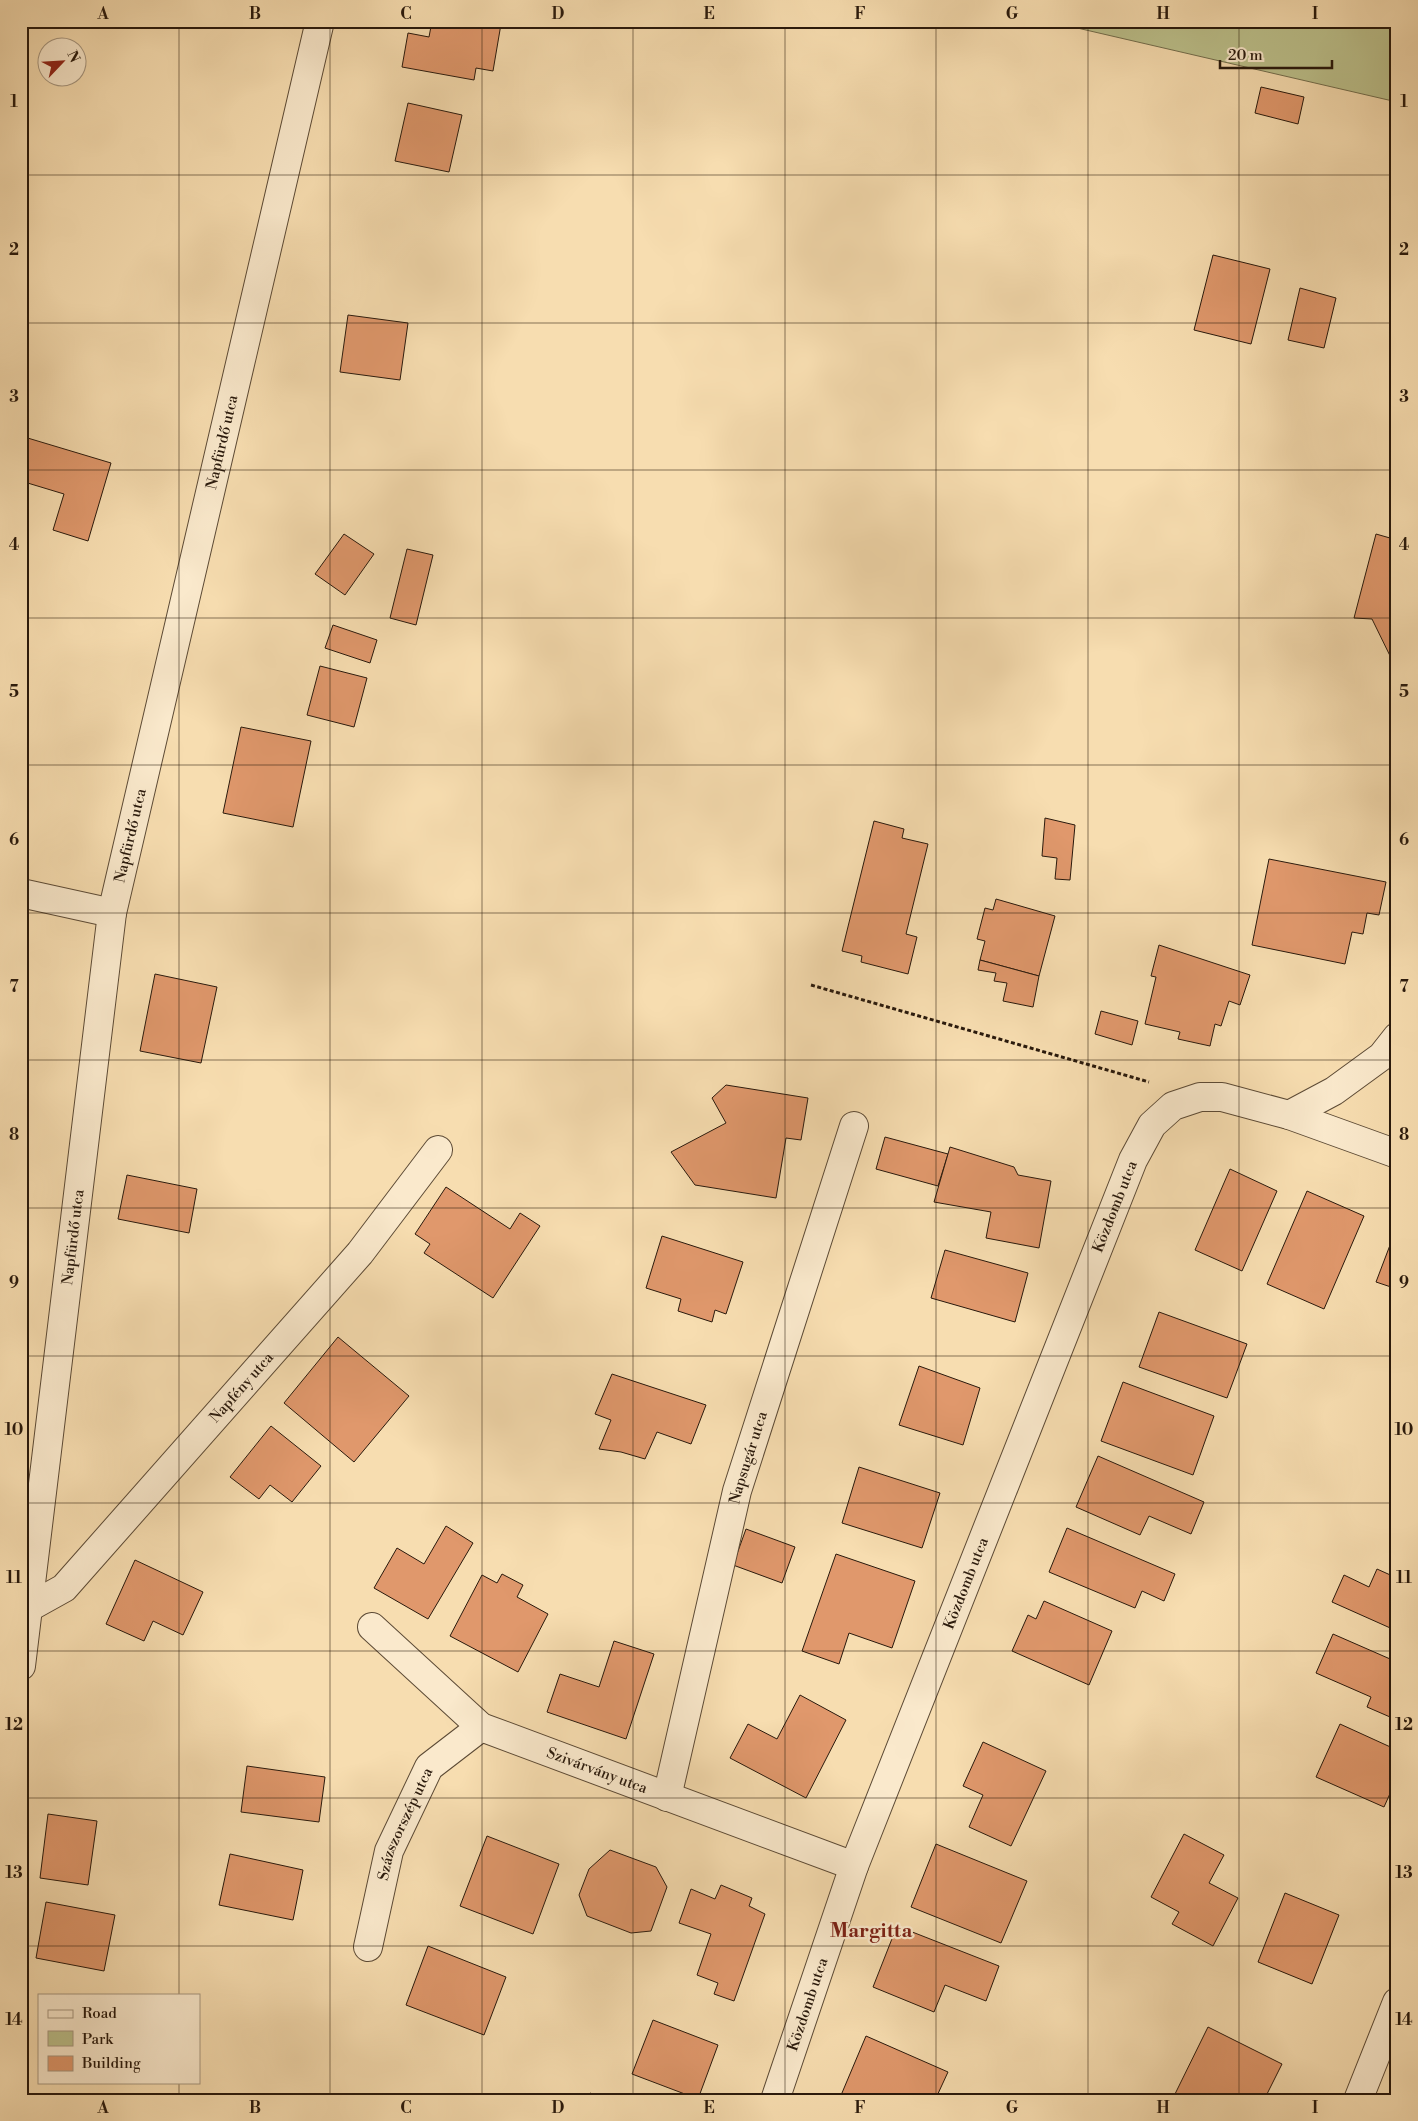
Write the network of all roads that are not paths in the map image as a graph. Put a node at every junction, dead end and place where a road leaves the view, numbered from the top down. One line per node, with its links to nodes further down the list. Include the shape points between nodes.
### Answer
1 (320, 21): 3 (street, Napfürdő utca)
2 (21, 893): 3 (street)
3 (112, 913): 9 (street, Napfürdő utca)
4 (1397, 1037): 5 (street, via 1382,1056 1366,1068 1334,1091)
5 (1289, 1115): 8 (street, Közdomb utca); 14 (street, Közdomb utca, via 1222,1098 1200,1097 1173,1106 1152,1125 1133,1160)
6 (854, 1126): 13 (street, Napsugár utca, via 737,1491)
7 (438, 1150): 9 (street, Napfény utca, via 360,1253 64,1588)
8 (1397, 1154)
9 (28, 1608): 11 (street, Napfürdő utca)
10 (372, 1627): 12 (street, Szivárvány utca)
11 (21, 1666)
12 (481, 1727): 13 (street, Szivárvány utca); 15 (street, Százszorszép utca, via 429,1767 390,1851)
13 (667, 1797): 14 (street, Szivárvány utca)
14 (854, 1866): 17 (street, Közdomb utca)
15 (368, 1946)
16 (1397, 2002): 18 (street)
17 (775, 2100)
18 (1358, 2100)

